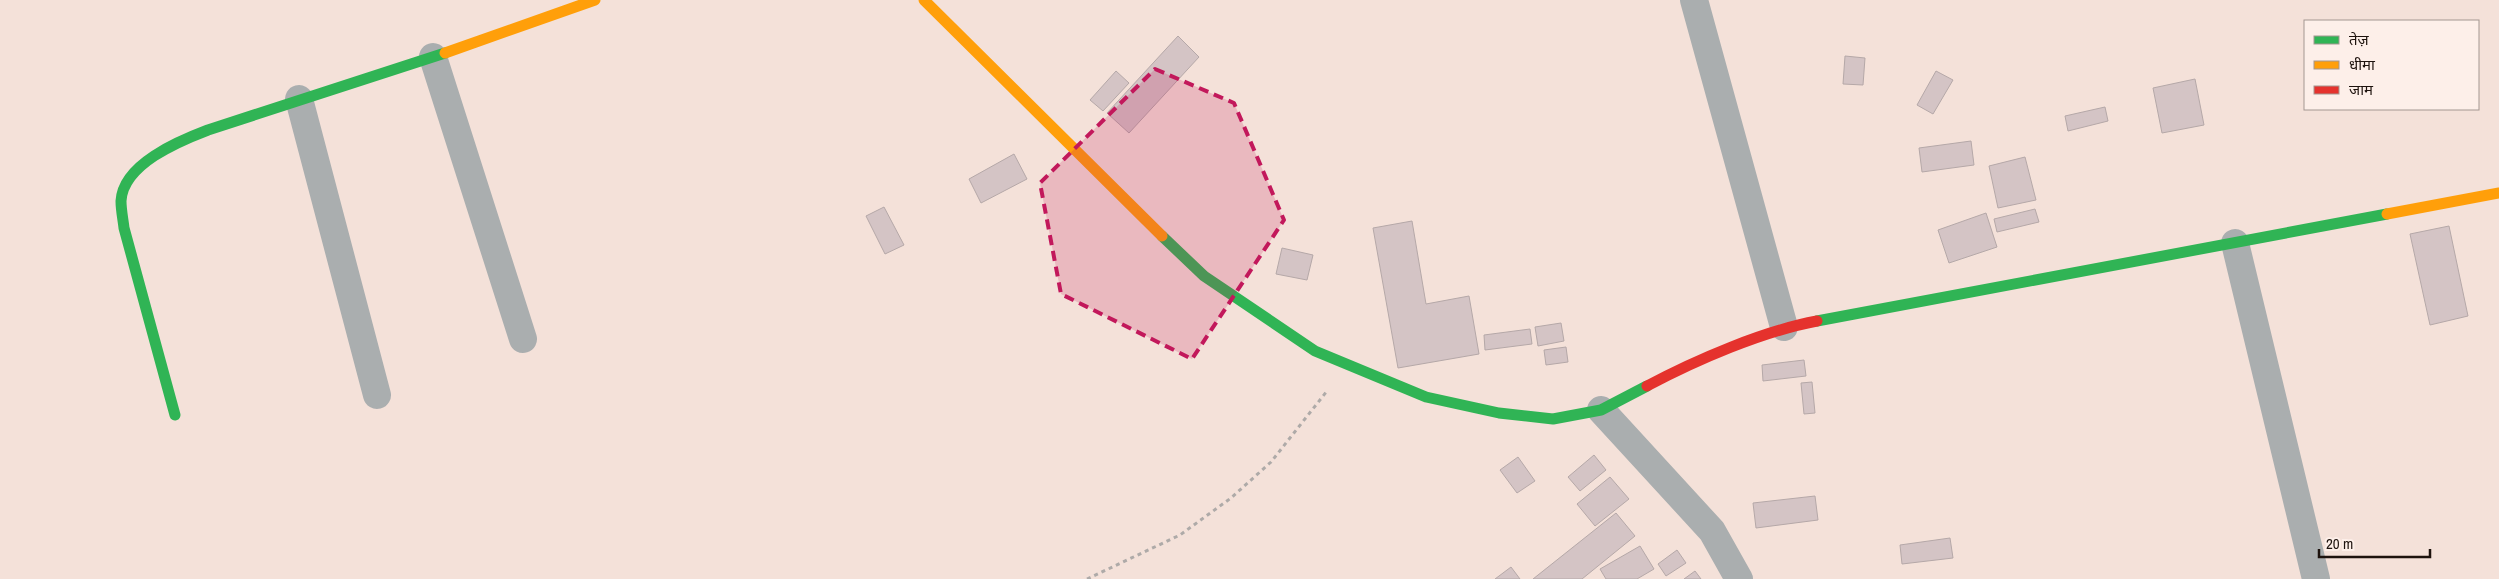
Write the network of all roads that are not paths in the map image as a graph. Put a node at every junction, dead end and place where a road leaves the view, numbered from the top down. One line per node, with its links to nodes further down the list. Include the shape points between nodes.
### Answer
1 (595, 0): 4 (street)
2 (924, 0): 11 (street, via 1120,197 1204,276 1315,351 1426,397 1499,413 1553,419)
3 (1694, 0): 8 (street)
4 (433, 57): 5 (street); 9 (street)
5 (299, 99): 10 (street); 12 (street, via 173,144 149,159 131,176 121,199 124,228)
6 (2499, 193): 7 (street)
7 (2235, 244): 8 (street); 14 (street)
8 (1784, 327): 11 (street, via 1669,374)
9 (523, 339)
10 (377, 395)
11 (1600, 410): 13 (street, via 1712,531)
12 (175, 416)
13 (1739, 579)
14 (2316, 579)

